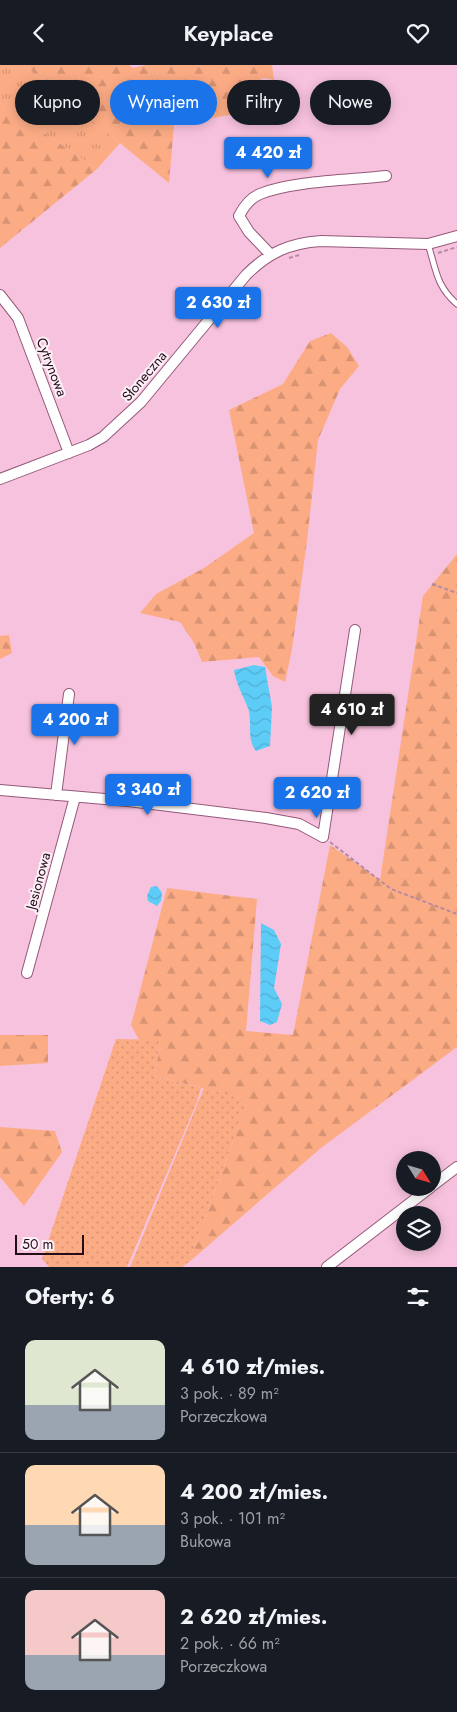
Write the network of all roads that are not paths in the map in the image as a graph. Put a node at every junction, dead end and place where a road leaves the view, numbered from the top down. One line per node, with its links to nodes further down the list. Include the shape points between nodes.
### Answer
1 (386, 176): 4 (street, via 283,187 258,194 245,205 239,216)
2 (457, 236): 3 (street, Słoneczna)
3 (430, 249): 4 (street, Słoneczna, via 304,243); 6 (lane, via 434,271 443,291)
4 (270, 254): 7 (street, Słoneczna, via 240,281 127,417 103,437)
5 (0, 295): 7 (street, Cytrynowa, via 18,318)
6 (457, 305)
7 (69, 453): 8 (street, Słoneczna)
8 (0, 479)
9 (355, 630): 13 (street, via 323,837 299,824 266,818)
10 (69, 694): 12 (street)
11 (0, 790): 12 (street)
12 (56, 795): 13 (street)
13 (75, 797): 14 (street, Jesionowa)
14 (27, 973)
15 (457, 1167): 16 (street)
16 (441, 1180)
17 (420, 1196): 18 (street)
18 (327, 1267)

